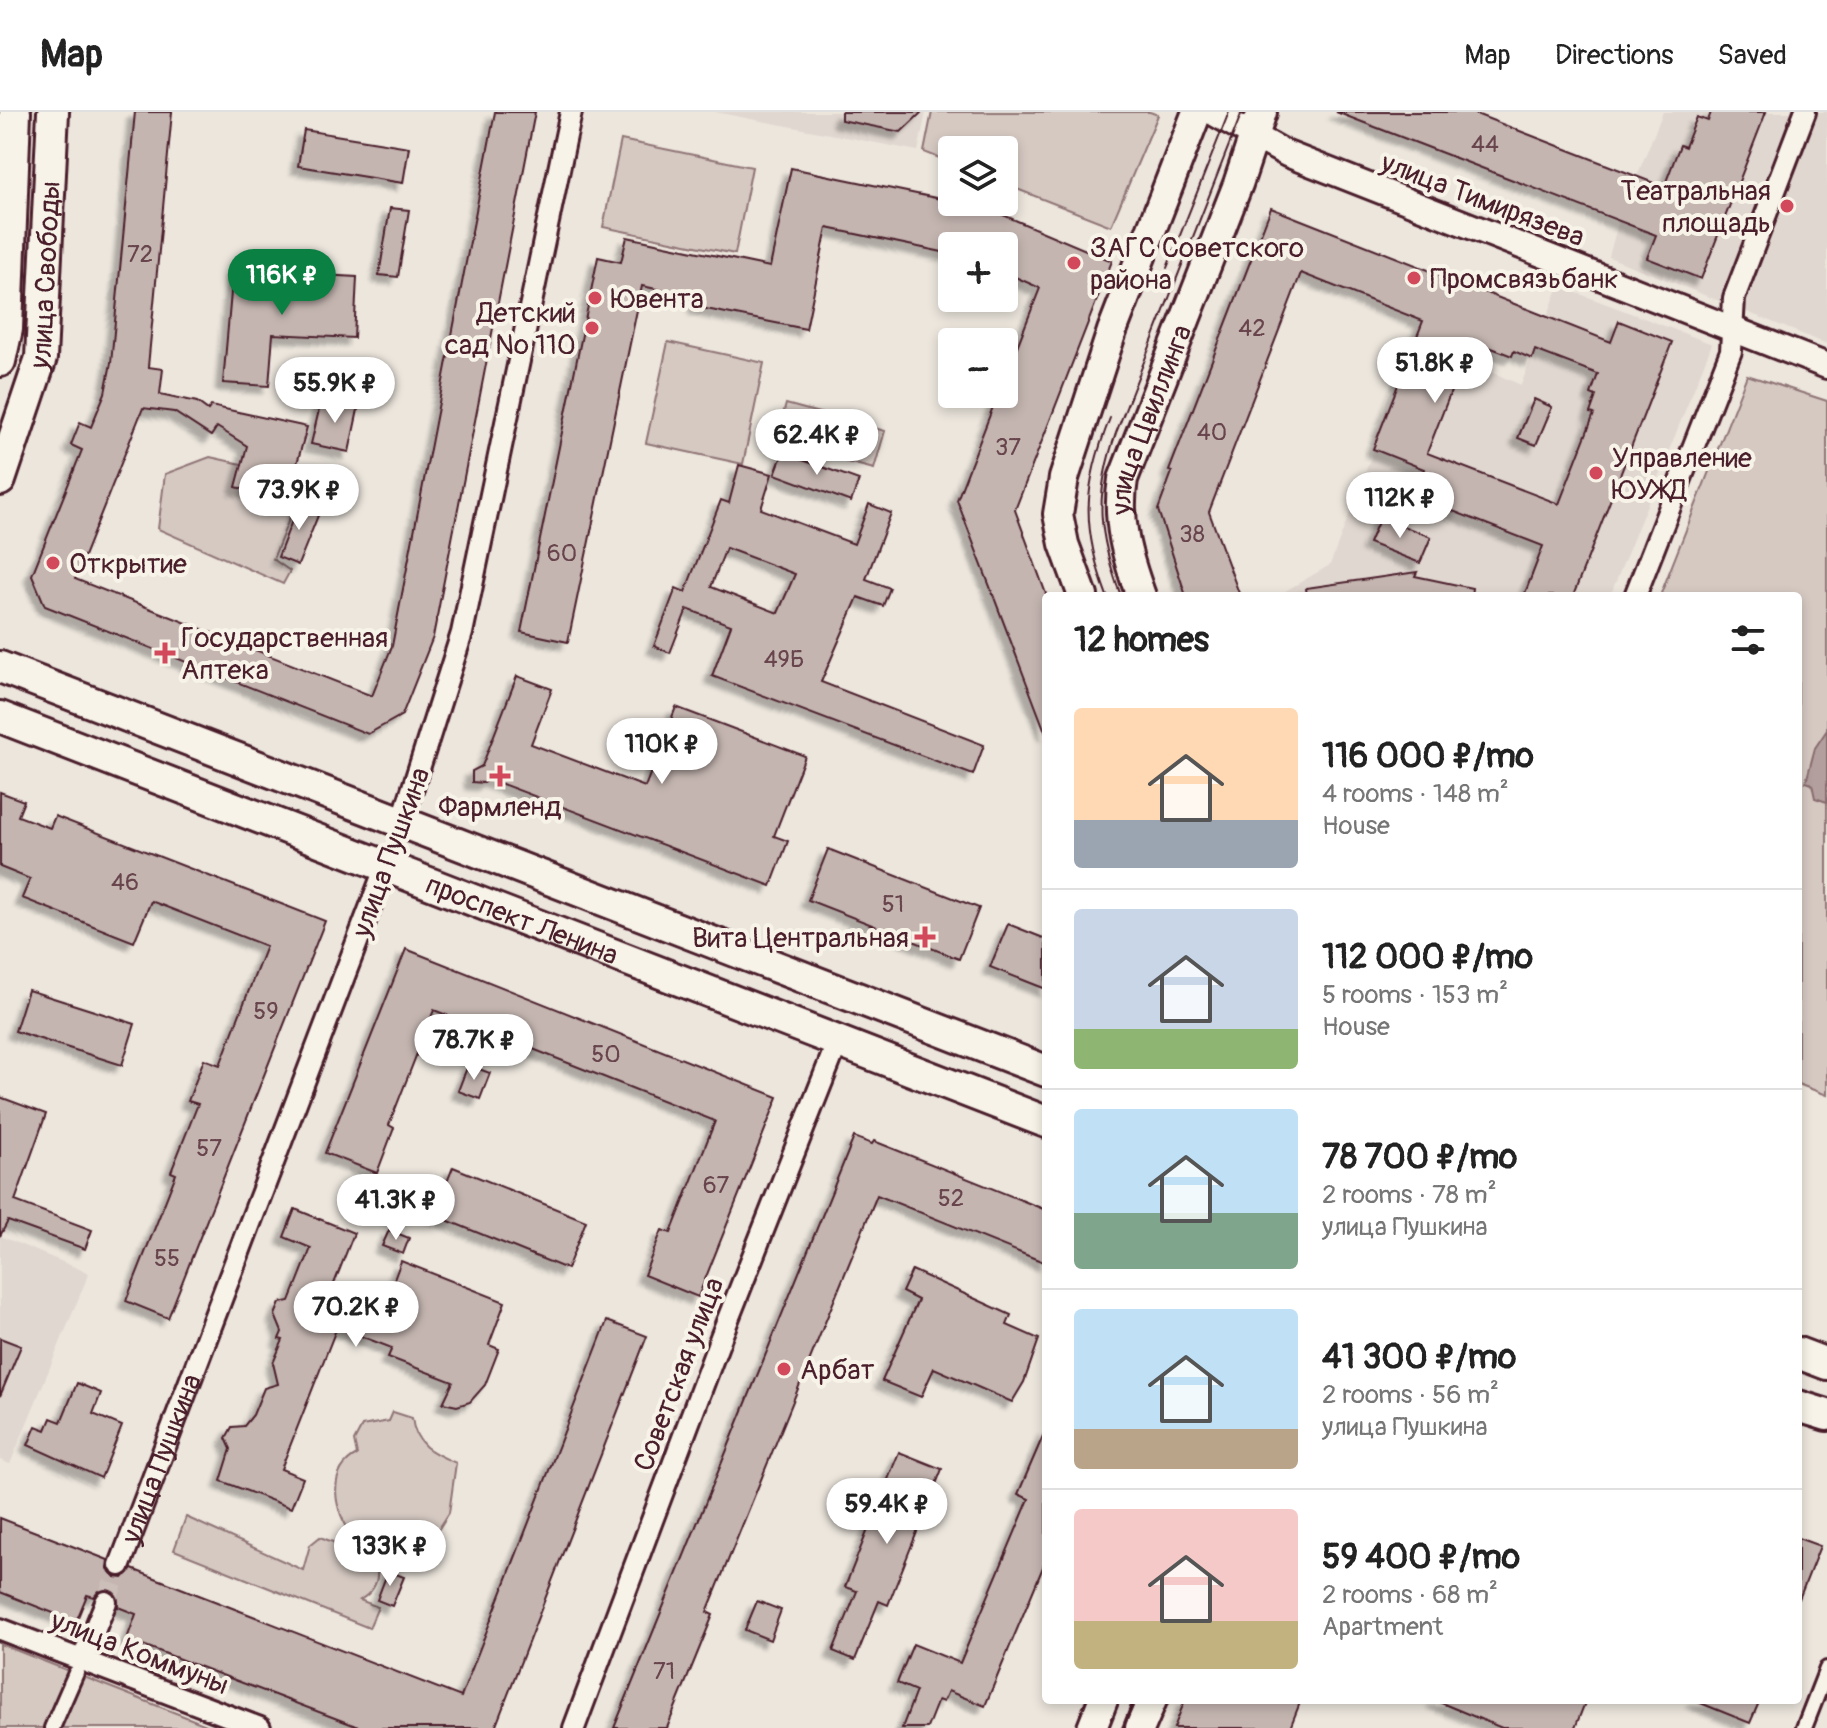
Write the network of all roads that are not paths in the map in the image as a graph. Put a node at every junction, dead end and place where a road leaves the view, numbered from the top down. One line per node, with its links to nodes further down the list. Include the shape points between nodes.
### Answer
1 (15, 112): 9 (main road, улица Свободы, via 7,329)
2 (53, 112): 11 (main road, улица Свободы, via 41,358)
3 (571, 112): 17 (street, улица Пушкина, via 462,633)
4 (1197, 112): 12 (main road, via 1112,331 1064,478 1058,514)
5 (1212, 112): 7 (street, улица Тимирязева)
6 (1805, 112): 8 (street, via 1734,298)
7 (1258, 125): 8 (street, улица Тимирязева); 13 (main road, улица Цвиллинга, via 1123,479 1123,540)
8 (1732, 328): 10 (street, улица Тимирязева); 14 (street, via 1731,351)
9 (0, 361)
10 (1827, 366)
11 (0, 480)
12 (1082, 592)
13 (1140, 592)
14 (1637, 592)
15 (0, 667): 17 (main road, проспект Ленина)
16 (0, 717): 18 (main road, проспект Ленина)
17 (402, 822): 18 (main road, улица Пушкина); 20 (main road, проспект Ленина)
18 (386, 866): 19 (main road, проспект Ленина); 26 (street, улица Пушкина)
19 (838, 1041): 21 (main road, проспект Ленина); 35 (street, Советская улица)
20 (1042, 1069)
21 (1042, 1120)
22 (1802, 1355): 23 (main road)
23 (1827, 1364)
24 (1802, 1407): 25 (main road)
25 (1827, 1415)
26 (120, 1565)
27 (106, 1602): 29 (street)
28 (0, 1629): 29 (street, улица Коммуны)
29 (79, 1666): 33 (street); 34 (street, улица Коммуны)
30 (1827, 1669): 38 (street)
31 (1101, 1704): 36 (main road)
32 (1150, 1704): 37 (main road)
33 (52, 1728)
34 (260, 1728)
35 (574, 1728)
36 (1092, 1728)
37 (1140, 1728)
38 (1804, 1728)

